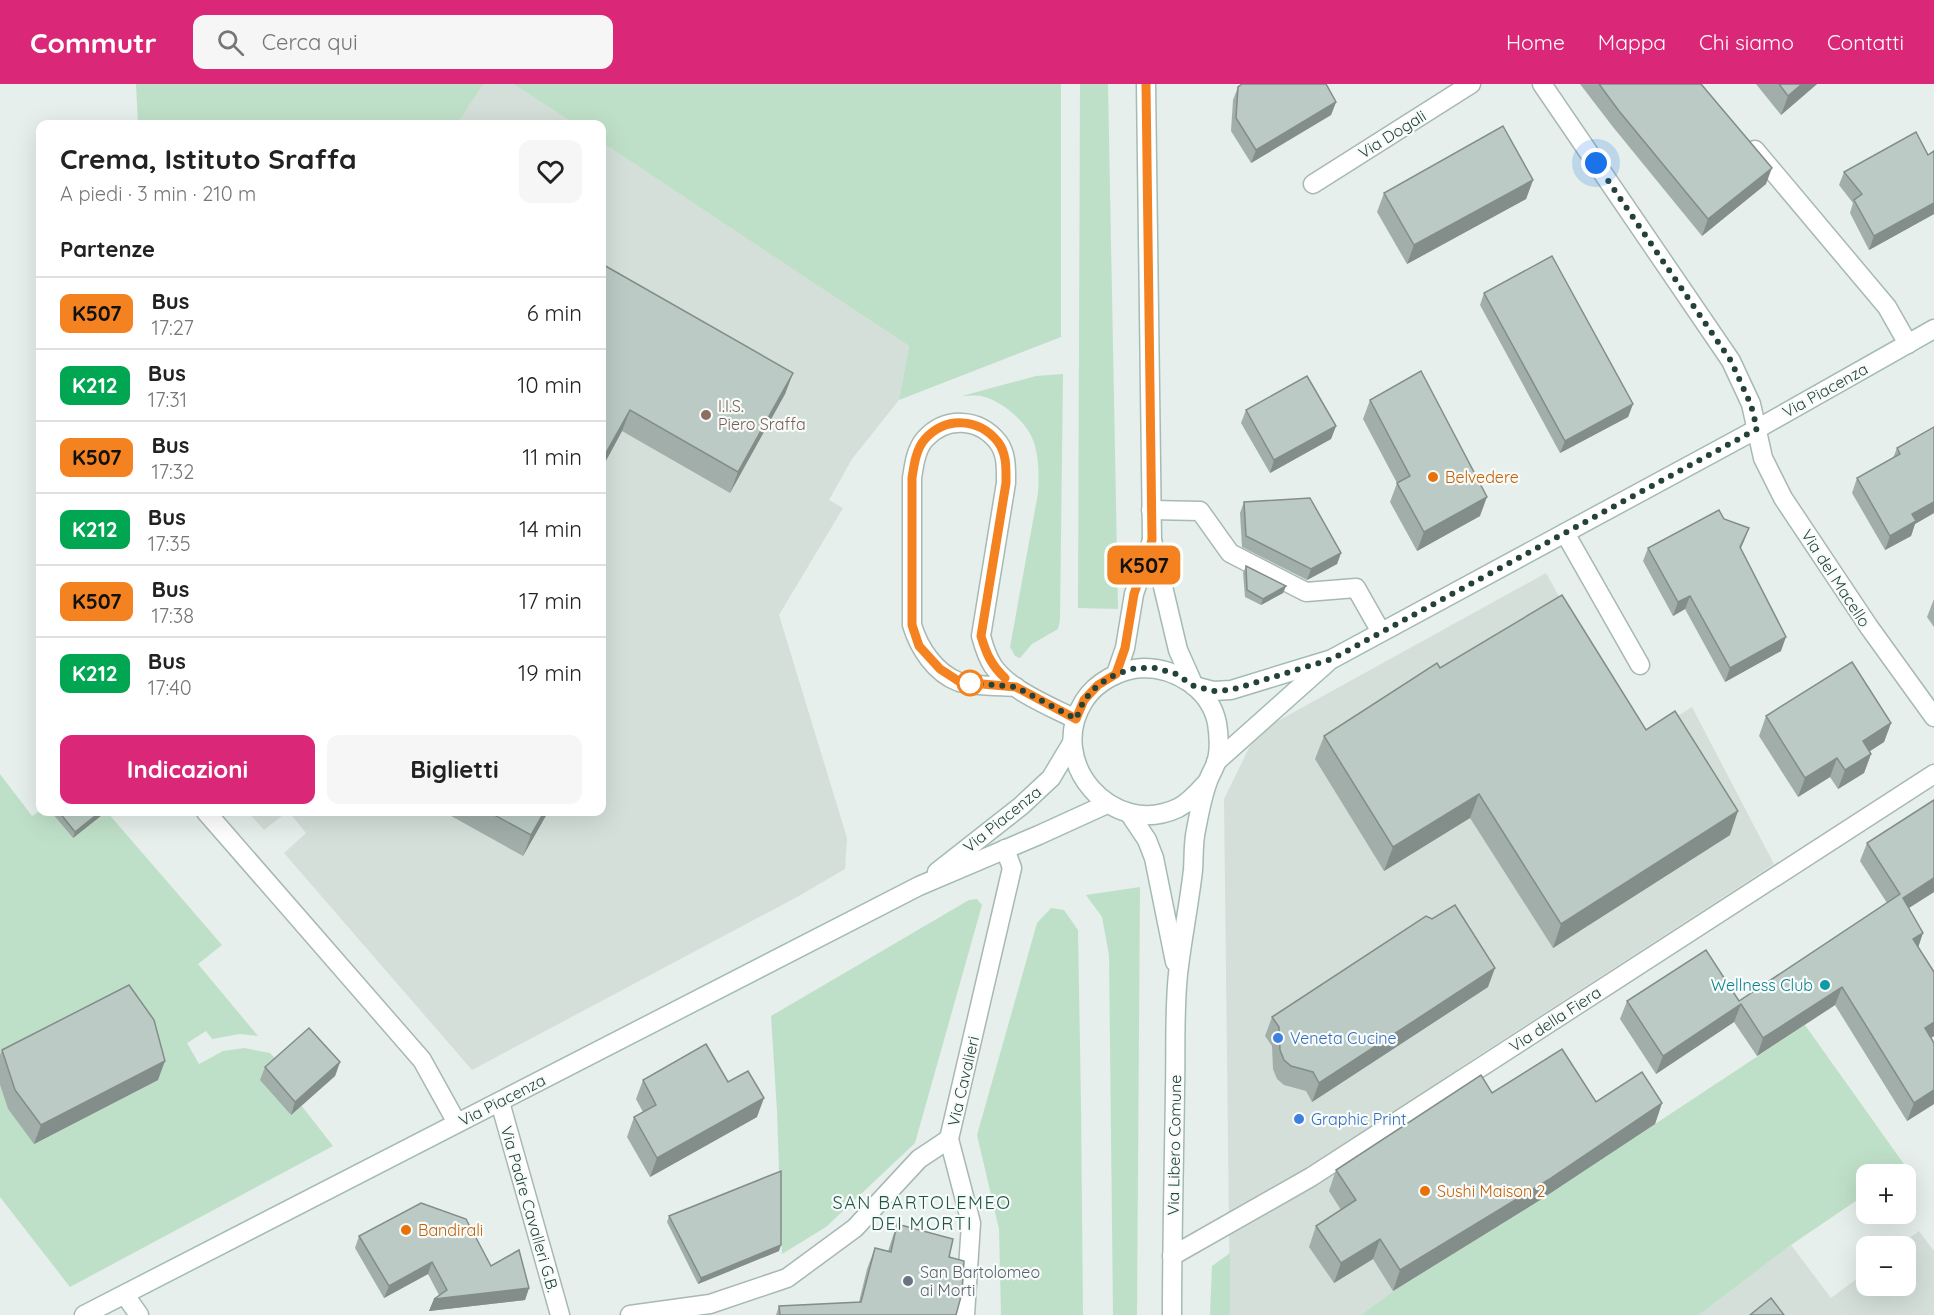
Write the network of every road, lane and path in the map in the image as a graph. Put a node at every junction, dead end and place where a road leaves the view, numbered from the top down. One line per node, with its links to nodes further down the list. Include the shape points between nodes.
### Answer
1 (1146, 84): 9 (street, Via Libero Comune)
2 (1472, 84): 5 (street, Via Dogali)
3 (1542, 84): 8 (street, via 1731,361)
4 (1745, 138): 7 (street, via 1887,308)
5 (1313, 184)
6 (1934, 329): 7 (street, Via Piacenza)
7 (1908, 344): 8 (street, Via Piacenza)
8 (1757, 429): 10 (street, Via Piacenza); 18 (street, Via del Macello, via 1763,458 1783,498)
9 (1151, 510): 11 (street, Via Libero Comune); 12 (street, via 1200,511 1230,553 1306,592 1356,588)
10 (1565, 532): 12 (street, Via Piacenza); 14 (street)
11 (1152, 540): 15 (street, Via Libero Comune, via 1134,594 1125,648); 16 (street, Via Libero Comune, via 1178,650)
12 (1380, 632): 13 (street, Via Piacenza)
13 (1332, 659): 16 (street, Via Piacenza, via 1231,690); 21 (street, Via Piacenza)
14 (1640, 665)
15 (1116, 674): 16 (street, Via Libero Comune, via 1156,668 1176,674); 19 (street, Via Libero Comune, via 1084,700)
16 (1194, 686): 21 (street, Via Libero Comune, via 1208,702 1216,721)
17 (1016, 687): 17 (street, via 994,668 981,636 1007,464 999,443 983,429 962,422 943,425 924,440 912,478 912,625 919,646 940,669 960,682); 19 (street)
18 (1934, 717)
19 (1076, 719): 20 (street, Via Libero Comune)
20 (1072, 742): 24 (street, Via Libero Comune, via 1077,767 1089,787); 28 (street, Via Piacenza, via 1051,778 1035,794)
21 (1216, 762): 23 (street, Via Libero Comune)
22 (1934, 774): 33 (street, Via della Fiera, via 1311,1177)
23 (1208, 781): 25 (street, Via Libero Comune, via 1177,808 1154,814); 29 (street, Via Libero Comune, via 1195,832)
24 (1107, 804): 25 (street, Via Libero Comune); 27 (street, Via Piacenza)
25 (1129, 813): 29 (street, Via Libero Comune, via 1154,858)
26 (209, 816): 31 (street, via 422,1060)
27 (1005, 849): 28 (street, Via Piacenza); 32 (street, Via Cavalieri, via 1012,868)
28 (919, 886): 30 (street, Via Piacenza)
29 (1178, 976): 33 (street, Via Libero Comune)
30 (500, 1102): 31 (street, Via Piacenza); 37 (street, Via Padre Cavalleri G.B.)
31 (457, 1123): 34 (street, Via Piacenza)
32 (949, 1138): 38 (street, via 919,1159 855,1228 787,1278 710,1304); 39 (street, Via Cavalieri, via 971,1223)
33 (1172, 1256): 40 (street, Via Libero Comune)
34 (125, 1295): 35 (street, Via Piacenza); 36 (street)
35 (84, 1315)
36 (139, 1315)
37 (560, 1315)
38 (630, 1315)
39 (965, 1315)
40 (1172, 1315)

